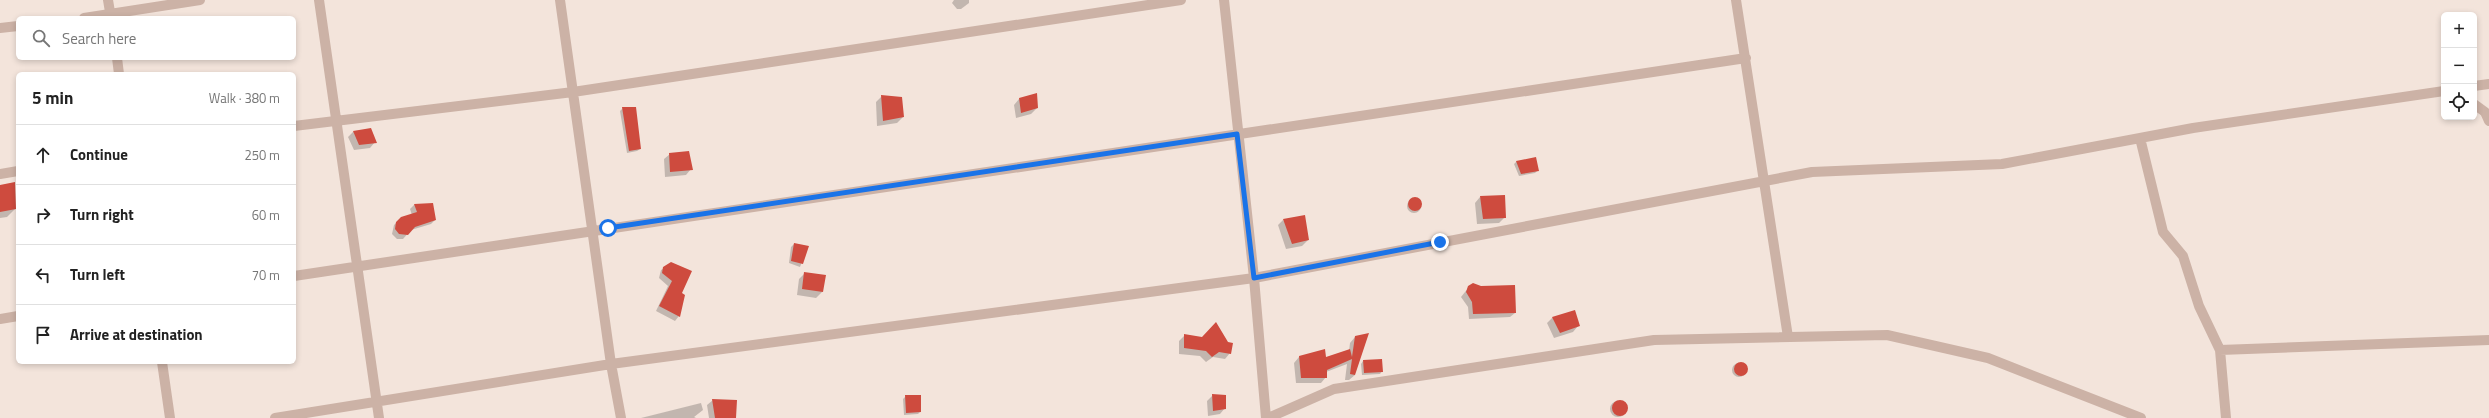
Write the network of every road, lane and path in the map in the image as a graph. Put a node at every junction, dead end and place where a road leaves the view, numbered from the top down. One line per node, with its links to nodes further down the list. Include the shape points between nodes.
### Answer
1 (108, 0): 8 (street)
2 (200, 0): 8 (street)
3 (318, 0): 19 (street)
4 (560, 0): 17 (street)
5 (1181, 0): 17 (street)
6 (1224, 0): 22 (street)
7 (1736, 0): 11 (street)
8 (110, 16)
9 (16, 26): 10 (street)
10 (0, 28)
11 (1746, 58): 22 (street); 26 (street)
12 (117, 60): 13 (street)
13 (119, 72)
14 (2489, 84): 15 (street)
15 (2477, 86)
16 (2441, 91): 23 (street)
17 (573, 92): 19 (street); 27 (street)
18 (2477, 106): 20 (street, via 2485,112)
19 (337, 120): 21 (street); 28 (street)
20 (2489, 121)
21 (296, 126)
22 (1237, 134): 27 (street); 30 (street)
23 (2140, 138): 26 (street, via 2002,164 1812,172); 35 (street, via 2164,232 2183,256 2199,306)
24 (16, 171): 25 (street)
25 (0, 174)
26 (1765, 179): 30 (street); 33 (street)
27 (592, 231): 28 (street); 37 (street)
28 (359, 268): 29 (street); 38 (street)
29 (296, 276)
30 (1254, 278): 37 (street); 43 (street)
31 (16, 316): 32 (street)
32 (0, 318)
33 (1788, 337): 43 (street, via 1654,340 1334,389); 44 (street, via 1887,335 1988,358)
34 (2489, 340): 35 (street)
35 (2220, 350): 45 (street)
36 (162, 364): 39 (street)
37 (610, 364): 38 (street); 42 (street)
38 (377, 402): 40 (street); 41 (street)
39 (170, 418)
40 (275, 418)
41 (379, 418)
42 (621, 418)
43 (1267, 418)
44 (2142, 418)
45 (2226, 418)

